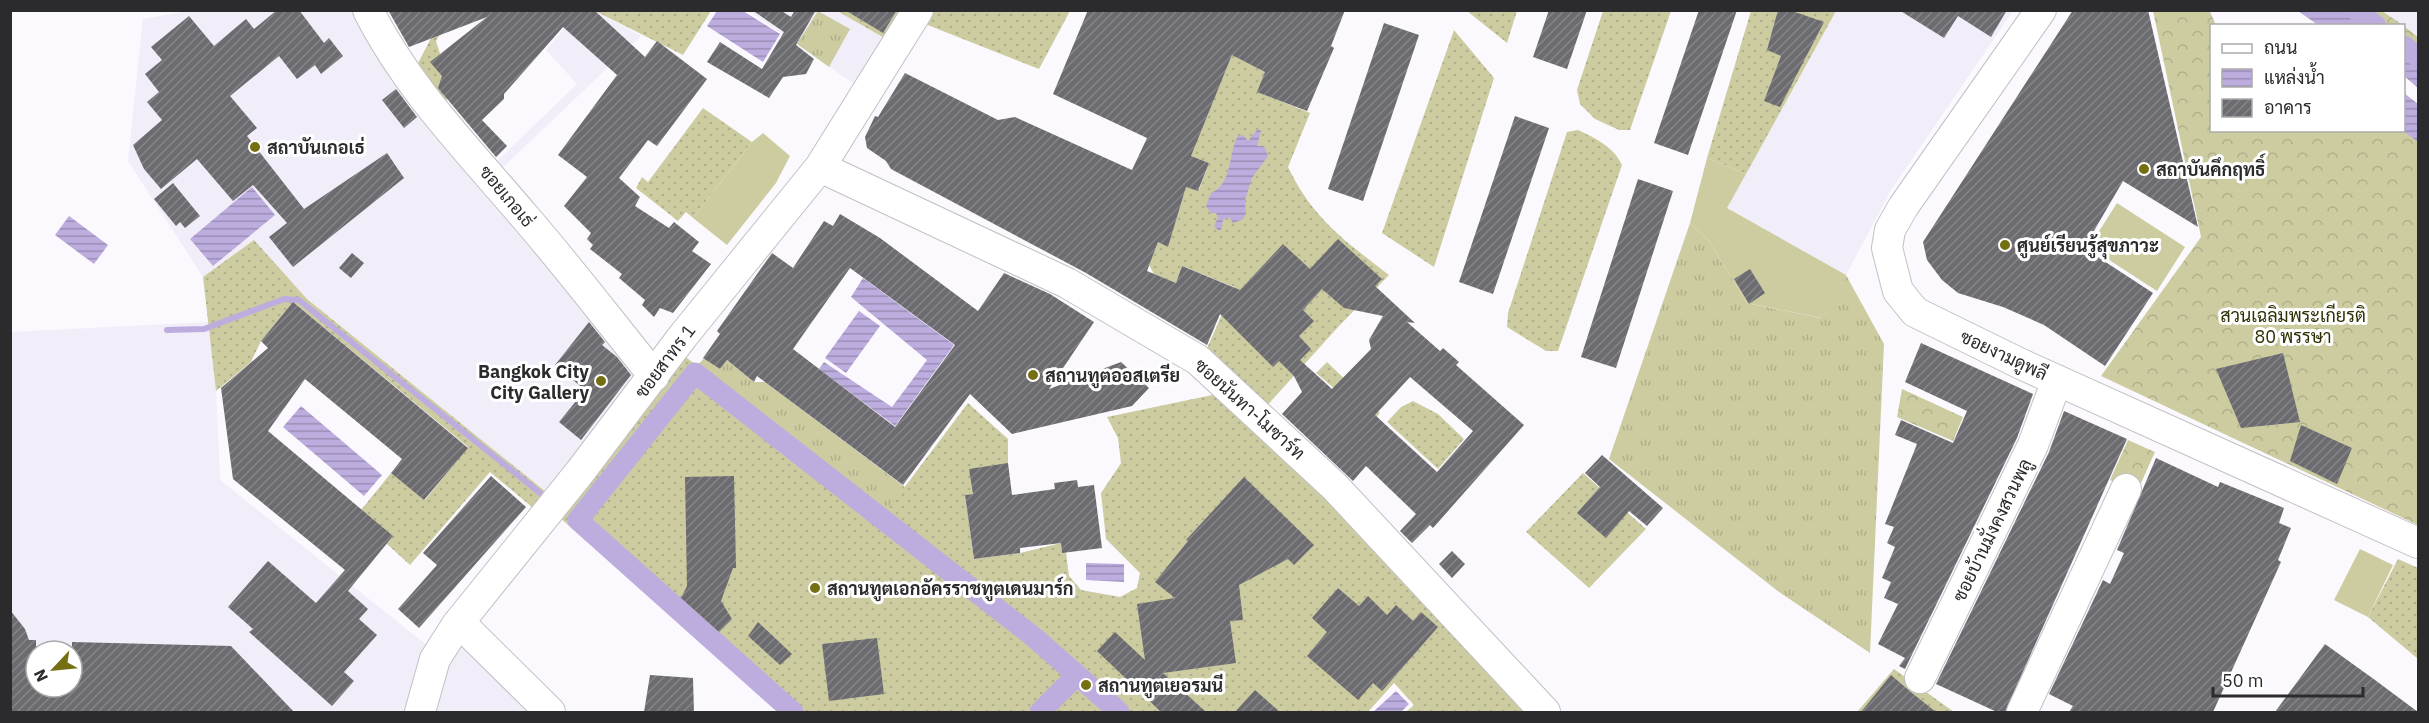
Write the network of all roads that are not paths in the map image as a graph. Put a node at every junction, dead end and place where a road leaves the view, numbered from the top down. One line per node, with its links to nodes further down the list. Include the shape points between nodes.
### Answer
1 (368, 10): 5 (street, ซอยเกอเธ่, via 387,48 433,108)
2 (918, 10): 4 (street, ซอยสาทร 1)
3 (2041, 10): 6 (street, ซอยงามดูพลี, via 1902,207 1890,230 1887,248 1898,291 1915,312)
4 (820, 167): 5 (street, ซอยสาทร 1); 13 (street, ซอยนันทา-โมซาร์ท, via 1067,284 1198,360 1335,487)
5 (654, 376): 9 (street, ซอยสาทร 1)
6 (2057, 380): 8 (street, ซอยงามดูพลี); 10 (street, ซอยบ้านมั่งคงสวนพลู, via 2033,445)
7 (2126, 489): 14 (street)
8 (2418, 543)
9 (459, 622): 11 (street, ซอยสาทร 1, via 435,658); 12 (street)
10 (1920, 678)
11 (420, 712)
12 (550, 712)
13 (1545, 712)
14 (2022, 712)

